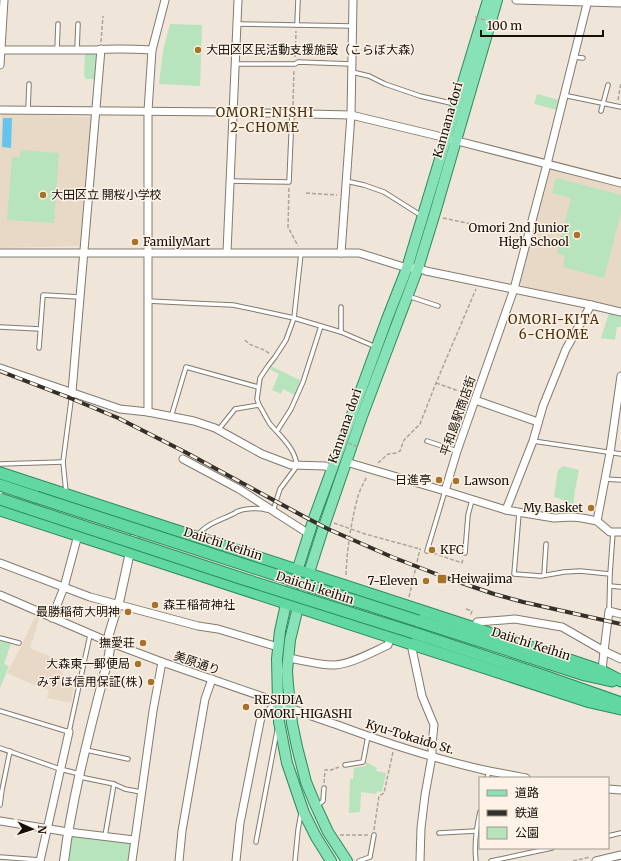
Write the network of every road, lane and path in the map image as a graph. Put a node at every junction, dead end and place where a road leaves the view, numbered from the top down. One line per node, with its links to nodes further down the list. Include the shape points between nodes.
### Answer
1 (4, 0): 19 (street)
2 (165, 0): 22 (street)
3 (238, 0): 14 (street)
4 (298, 0): 16 (lane)
5 (353, 0): 17 (street)
6 (516, 0): 8 (street)
7 (488, 1): 34 (main road, Kannana dori); 44 (main road, Kannana dori)
8 (587, 1): 9 (street); 23 (street, 平和島駅商店街)
9 (621, 5)
10 (103, 16): 18 (path)
11 (475, 18): 15 (path, bridge)
12 (58, 24): 20 (lane)
13 (78, 24): 21 (lane)
14 (237, 24): 16 (lane); 25 (street)
15 (497, 24)
16 (297, 25): 17 (lane)
17 (352, 26): 26 (street)
18 (101, 49): 21 (street); 22 (street); 38 (street)
19 (1, 50): 20 (street); 27 (street)
20 (57, 50): 21 (street)
21 (77, 50)
22 (152, 50): 39 (street)
23 (573, 57): 24 (lane); 32 (street, 平和島駅商店街)
24 (583, 58)
25 (235, 64): 26 (lane); 41 (street)
26 (352, 64): 28 (street)
27 (0, 65)
28 (351, 72): 34 (lane, via 369,76 420,96); 43 (street)
29 (621, 83): 35 (path)
30 (29, 84): 37 (lane)
31 (608, 85): 33 (lane)
32 (563, 95): 33 (lane); 45 (street, 平和島駅商店街)
33 (604, 103): 35 (lane); 40 (lane)
34 (456, 105): 44 (main road, Kannana dori)
35 (619, 107)
36 (0, 110): 37 (street)
37 (28, 110): 38 (street)
38 (96, 111): 39 (street); 57 (street)
39 (148, 111): 41 (street); 58 (street)
40 (601, 111)
41 (233, 112): 42 (street); 46 (street)
42 (292, 113): 43 (street); 48 (lane)
43 (351, 115): 44 (street); 47 (street)
44 (451, 140): 45 (street); 52 (main road, Kannana dori); 53 (main road, Kannana dori)
45 (547, 164): 49 (street); 54 (street, 平和島駅商店街)
46 (230, 181): 48 (lane); 55 (street)
47 (346, 181): 51 (street); 52 (lane, via 384,192)
48 (289, 182): 59 (path, via 288,227)
49 (621, 184)
50 (306, 193): 51 (path)
51 (345, 196): 60 (street)
52 (423, 216): 61 (main road, Kannana dori)
53 (434, 216): 54 (path); 61 (main road, Kannana dori)
54 (528, 236): 63 (street, 平和島駅商店街)
55 (227, 252): 58 (street); 59 (street)
56 (0, 253): 57 (street)
57 (84, 253): 58 (street); 65 (street)
58 (148, 253): 66 (street)
59 (301, 253): 60 (street); 71 (lane)
60 (341, 253): 61 (street, via 359,253)
61 (413, 268): 62 (street); 64 (main road, Kannana dori); 78 (main road, Kannana dori, via 387,319)
62 (480, 281): 63 (street); 82 (path)
63 (514, 289): 67 (street); 85 (street, 平和島駅商店街)
64 (407, 296): 68 (lane); 101 (main road, Kannana dori)
65 (80, 297): 74 (lane, via 43,295); 84 (street)
66 (148, 300): 71 (lane, via 233,305); 87 (street)
67 (591, 305): 70 (street); 89 (street, via 566,349)
68 (438, 306)
69 (341, 307): 75 (lane)
70 (621, 312)
71 (294, 318): 72 (lane); 79 (lane)
72 (320, 326): 75 (lane); 91 (lane, via 303,382 291,409)
73 (0, 327): 74 (lane)
74 (40, 329): 77 (lane)
75 (341, 332): 78 (lane)
76 (245, 340): 79 (path)
77 (39, 348)
78 (377, 348): 104 (main road, Kannana dori)
79 (276, 357): 83 (lane, via 260,378)
80 (0, 368): 84 (street)
81 (621, 376): 97 (street)
82 (436, 383): 85 (path); 105 (path, via 420,424 404,440 400,451 388,454)
83 (258, 387): 86 (lane); 88 (lane, via 186,367)
84 (72, 392): 87 (street, via 120,409); 100 (lane)
85 (476, 399): 89 (street); 96 (street, 平和島駅商店街)
86 (259, 405): 90 (lane, via 235,409); 91 (lane)
87 (148, 412): 88 (street)
88 (171, 417): 90 (street)
89 (538, 422): 94 (street)
90 (219, 429): 103 (street, via 262,454)
91 (277, 431): 103 (lane, via 286,441)
92 (337, 439): 95 (path, bridge)
93 (428, 441): 96 (lane)
94 (533, 441): 97 (lane); 115 (street)
95 (359, 447)
96 (457, 451): 110 (street, 平和島駅商店街)
97 (610, 453): 98 (lane); 107 (street)
98 (621, 454)
99 (182, 459): 116 (street, via 239,489)
100 (63, 462): 102 (lane); 111 (lane)
101 (346, 462): 105 (street); 119 (main road, Kannana dori)
102 (0, 464)
103 (297, 466): 104 (street, via 325,466); 116 (lane, via 280,489)
104 (332, 469): 124 (main road, Kannana dori)
105 (370, 469): 110 (street); 121 (path, via 359,495)
106 (0, 473): 111 (highway)
107 (605, 479): 108 (lane); 120 (street)
108 (621, 480)
109 (0, 485): 168 (highway, Daiichi Keihin, bridge, via 585,675)
110 (444, 491): 113 (street); 129 (lane, 平和島駅商店街)
111 (66, 495): 118 (highway)
112 (0, 499): 170 (highway, Daiichi keihin, bridge)
113 (472, 500): 115 (street); 131 (lane)
114 (0, 510): 125 (highway)
115 (506, 510): 117 (street)
116 (273, 511): 124 (street); 126 (lane, via 262,508 237,511 203,529)
117 (519, 513): 120 (street); 138 (lane, via 514,574)
118 (140, 519): 122 (highway); 130 (street)
119 (326, 520): 121 (path); 136 (main road, Kannana dori)
120 (596, 521): 123 (street, via 610,532)
121 (351, 529): 128 (path); 139 (path)
122 (177, 532): 126 (highway); 142 (highway, via 189,544 245,570)
123 (617, 532): 137 (lane)
124 (309, 534): 134 (main road, Kannana dori)
125 (78, 536): 130 (highway); 141 (street)
126 (196, 538): 134 (highway)
127 (546, 544): 138 (lane)
128 (420, 549): 129 (path); 133 (path)
129 (427, 551): 131 (path, via 462,563)
130 (130, 552): 147 (highway); 148 (street)
131 (464, 554)
132 (0, 563): 141 (street)
133 (415, 569): 135 (path); 146 (path)
134 (298, 570): 136 (highway); 142 (main road, Kannana dori)
135 (418, 570)
136 (309, 574): 144 (main road, Kannana dori); 154 (highway)
137 (610, 574): 138 (lane, via 580,571); 140 (lane)
138 (544, 576)
139 (345, 579)
140 (610, 586): 143 (lane); 151 (lane)
141 (64, 587): 148 (street); 153 (street)
142 (292, 587): 144 (highway); 147 (main road, Kannana dori)
143 (621, 587)
144 (303, 591): 149 (main road, Kannana dori); 156 (highway, via 334,602 369,622)
145 (0, 595): 153 (street)
146 (408, 600)
147 (286, 604): 149 (highway); 161 (main road, Kannana dori)
148 (118, 605): 158 (street); 161 (street, via 218,629)
149 (298, 607): 156 (highway); 163 (main road, Kannana dori)
150 (466, 609): 154 (path, via 472,611)
151 (609, 611): 152 (street); 162 (street)
152 (621, 614)
153 (52, 618): 155 (street)
154 (472, 624): 162 (street, via 515,619 562,627); 166 (highway)
155 (90, 635): 158 (street); 175 (lane)
156 (385, 636): 160 (highway); 163 (street, via 388,645 346,664 325,665)
157 (0, 638): 159 (lane)
158 (109, 642): 165 (street, 美原通り); 179 (street, via 109,655)
159 (20, 643)
160 (411, 644): 172 (highway, via 590,702); 181 (street, via 422,696 434,725)
161 (278, 647): 169 (main road, Kannana dori)
162 (604, 651): 164 (street); 166 (street)
163 (288, 658): 171 (main road, Kannana dori)
164 (621, 659)
165 (162, 662): 167 (street, 美原通り); 192 (street)
166 (602, 671): 168 (highway)
167 (212, 679): 169 (street, 美原通り); 215 (street, via 205,699)
168 (621, 682)
169 (278, 702): 171 (street, 美原通り); 174 (main road, Kannana dori); 216 (street, via 261,718 240,823)
170 (621, 703)
171 (290, 709): 176 (street, Kyu-Tokaido St.); 195 (main road, Kannana dori, via 306,782)
172 (621, 709)
173 (0, 711): 175 (lane)
174 (279, 722): 194 (main road, Kannana dori, via 287,763); 208 (lane)
175 (69, 732): 184 (street)
176 (368, 736): 177 (street, Kyu-Tokaido St.); 183 (lane, via 363,762)
177 (395, 745): 181 (street, Kyu-Tokaido St.); 204 (path, via 384,793 379,796)
178 (0, 748): 180 (lane)
179 (86, 750): 182 (lane); 186 (street)
180 (10, 751): 184 (lane); 193 (lane)
181 (432, 756): 185 (street, Kyu-Tokaido St.); 221 (street, via 421,828)
182 (128, 759)
183 (345, 765): 189 (path, via 324,770)
184 (60, 770): 186 (lane); 198 (street)
185 (488, 774): 187 (street, Kyu-Tokaido St.)
186 (80, 775): 188 (lane); 200 (street)
187 (516, 777)
188 (114, 784): 192 (lane); 205 (lane)
189 (324, 788): 195 (lane, via 323,801)
190 (609, 789): 191 (street)
191 (621, 790)
192 (141, 792): 207 (street)
193 (0, 805)
194 (302, 806): 217 (lane); 218 (main road, Kannana dori, via 316,837)
195 (316, 806): 203 (main road, Kannana dori)
196 (479, 817): 199 (lane)
197 (0, 821): 198 (street)
198 (47, 828): 200 (street); 212 (street)
199 (476, 831): 201 (lane); 222 (lane)
200 (68, 832): 205 (street); 213 (street)
201 (439, 833)
202 (621, 833): 206 (lane)
203 (330, 835): 204 (path); 219 (main road, Kannana dori)
204 (374, 835): 220 (lane, via 370,857)
205 (105, 836): 207 (street)
206 (609, 836)
207 (134, 840): 214 (street)
208 (256, 842)
209 (547, 849): 223 (lane)
210 (621, 855): 224 (street)
211 (0, 858): 212 (lane)
212 (40, 861)
213 (64, 861)
214 (132, 861)
215 (179, 861)
216 (236, 861)
217 (295, 861)
218 (331, 861)
219 (347, 861)
220 (359, 861)
221 (420, 861)
222 (476, 861)
223 (491, 861)
224 (596, 861)

